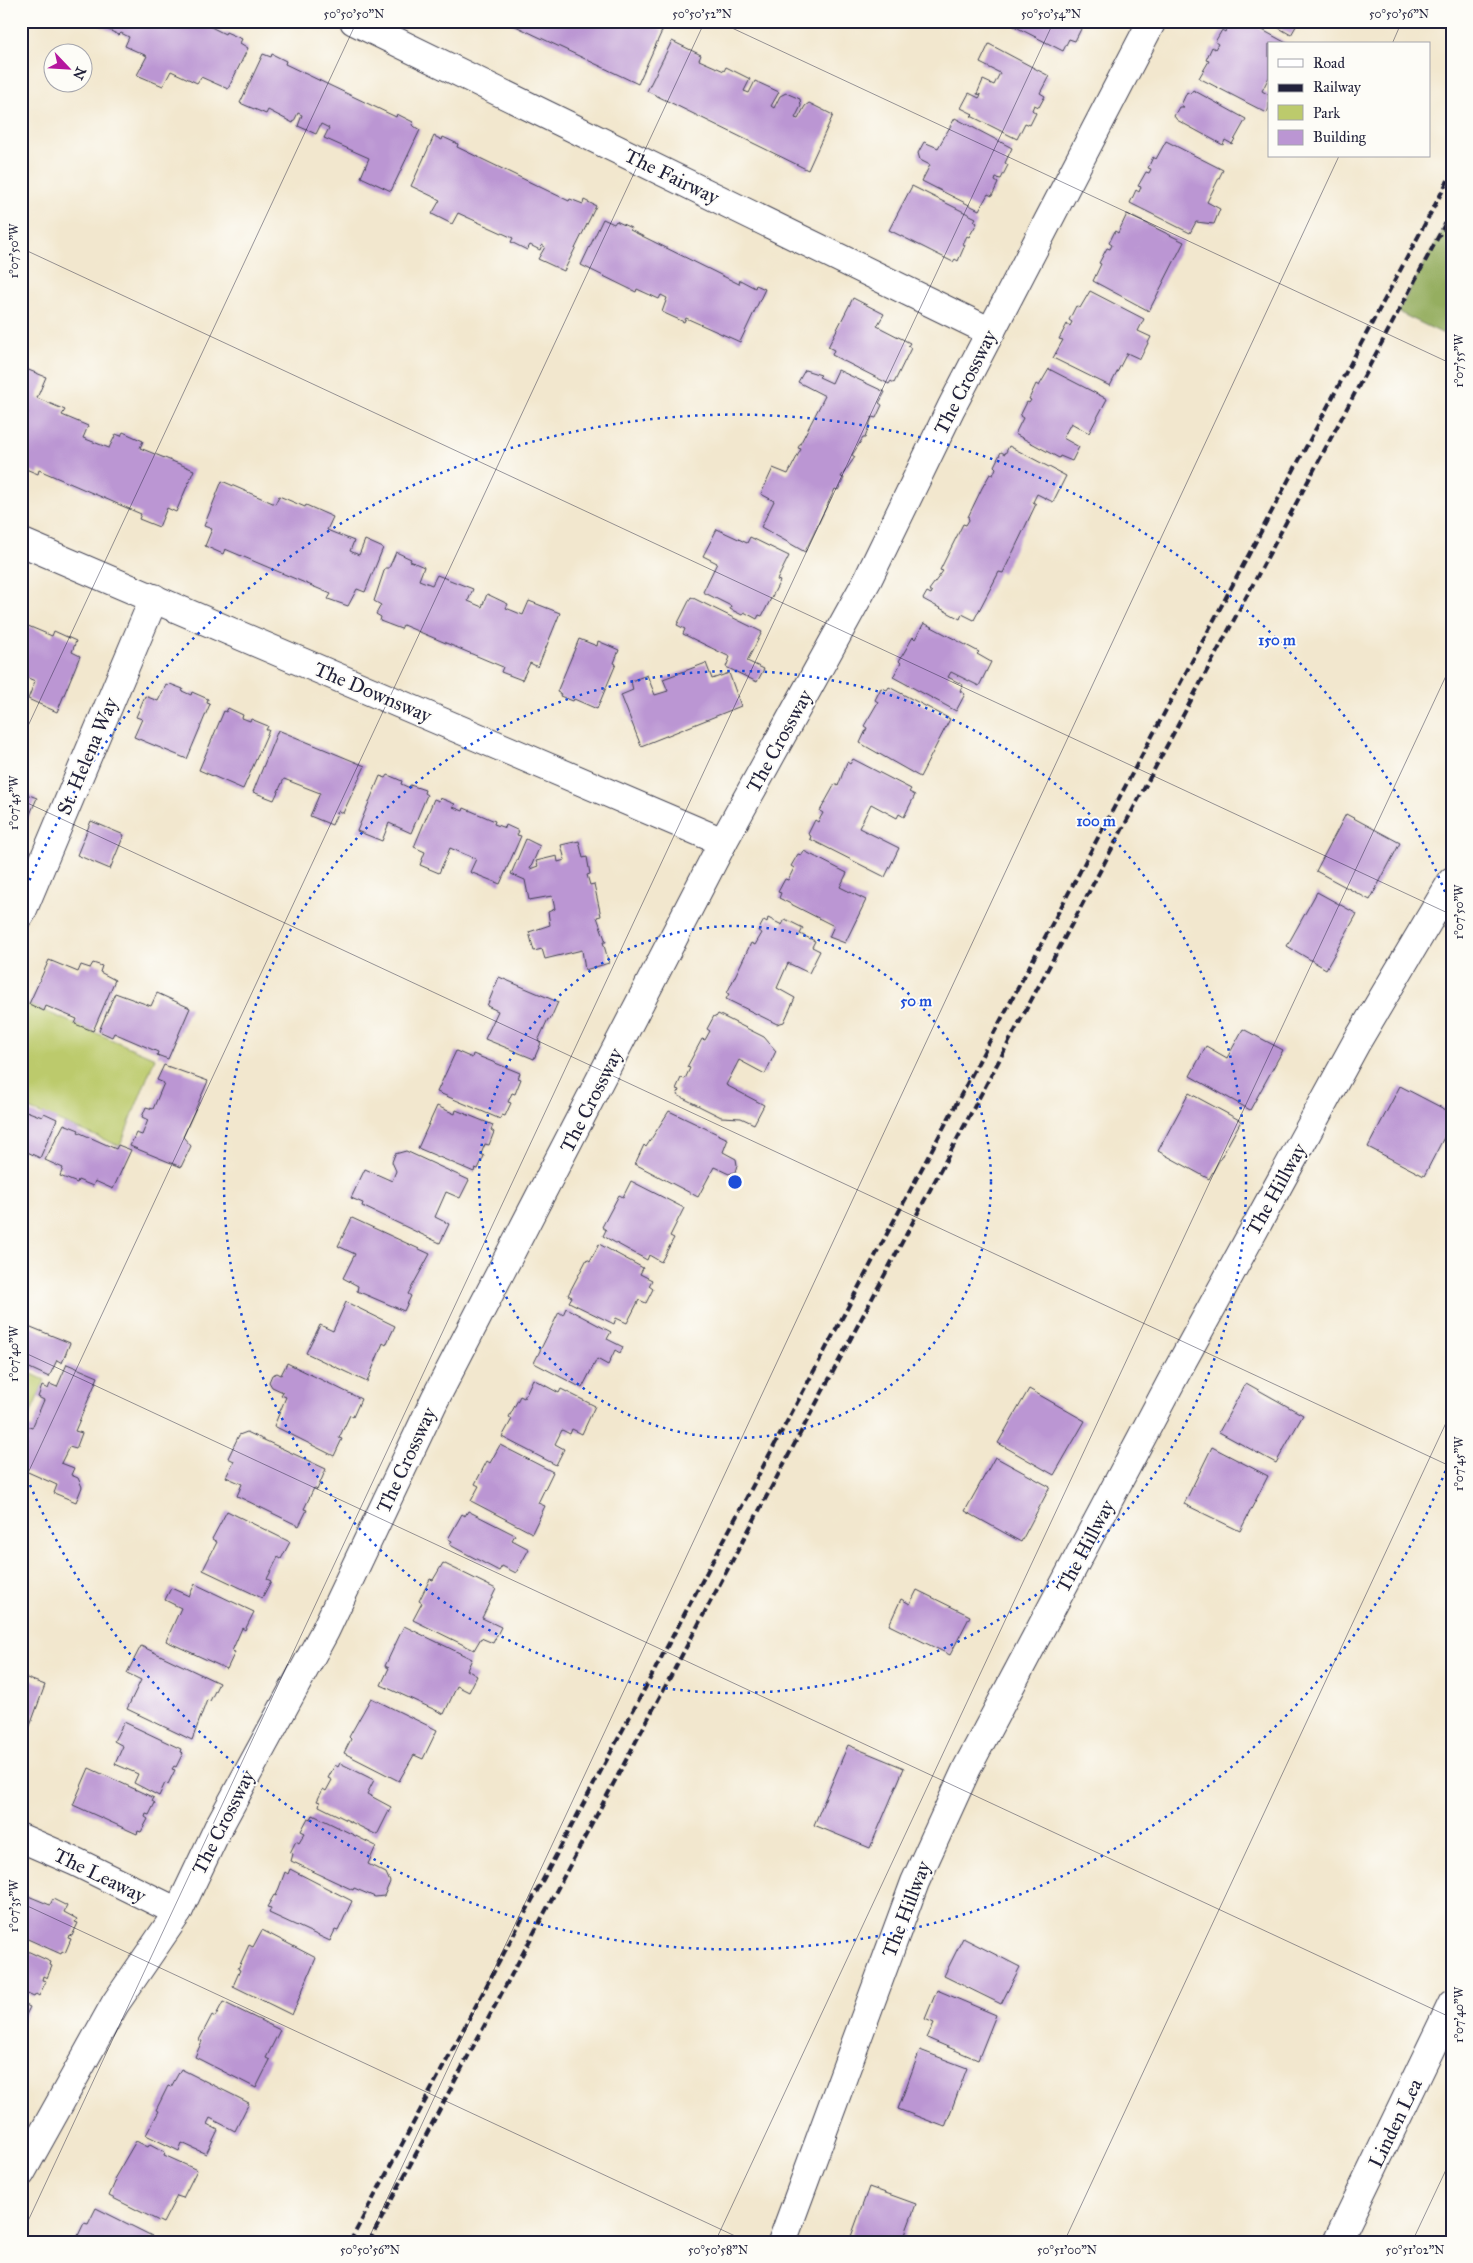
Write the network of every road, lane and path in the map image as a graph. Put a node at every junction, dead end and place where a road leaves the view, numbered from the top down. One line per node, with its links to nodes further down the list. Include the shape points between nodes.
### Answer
1 (354, 21): 3 (street, The Fairway)
2 (1152, 21): 3 (street, The Crossway)
3 (991, 332): 6 (street, The Crossway, via 868,579)
4 (21, 542): 5 (street, The Downsway)
5 (154, 598): 6 (street, The Downsway); 8 (street, St. Helena Way)
6 (724, 842): 10 (street, The Crossway, via 435,1399 326,1631 218,1828)
7 (1452, 881): 13 (street, The Hillway, via 1337,1078 1171,1382 967,1768 915,1882)
8 (21, 914)
9 (21, 1838): 10 (street, The Leaway)
10 (178, 1912): 12 (street, The Crossway, via 116,2004)
11 (1452, 2004): 14 (street, Linden Lea)
12 (21, 2173)
13 (782, 2242)
14 (1337, 2242)

